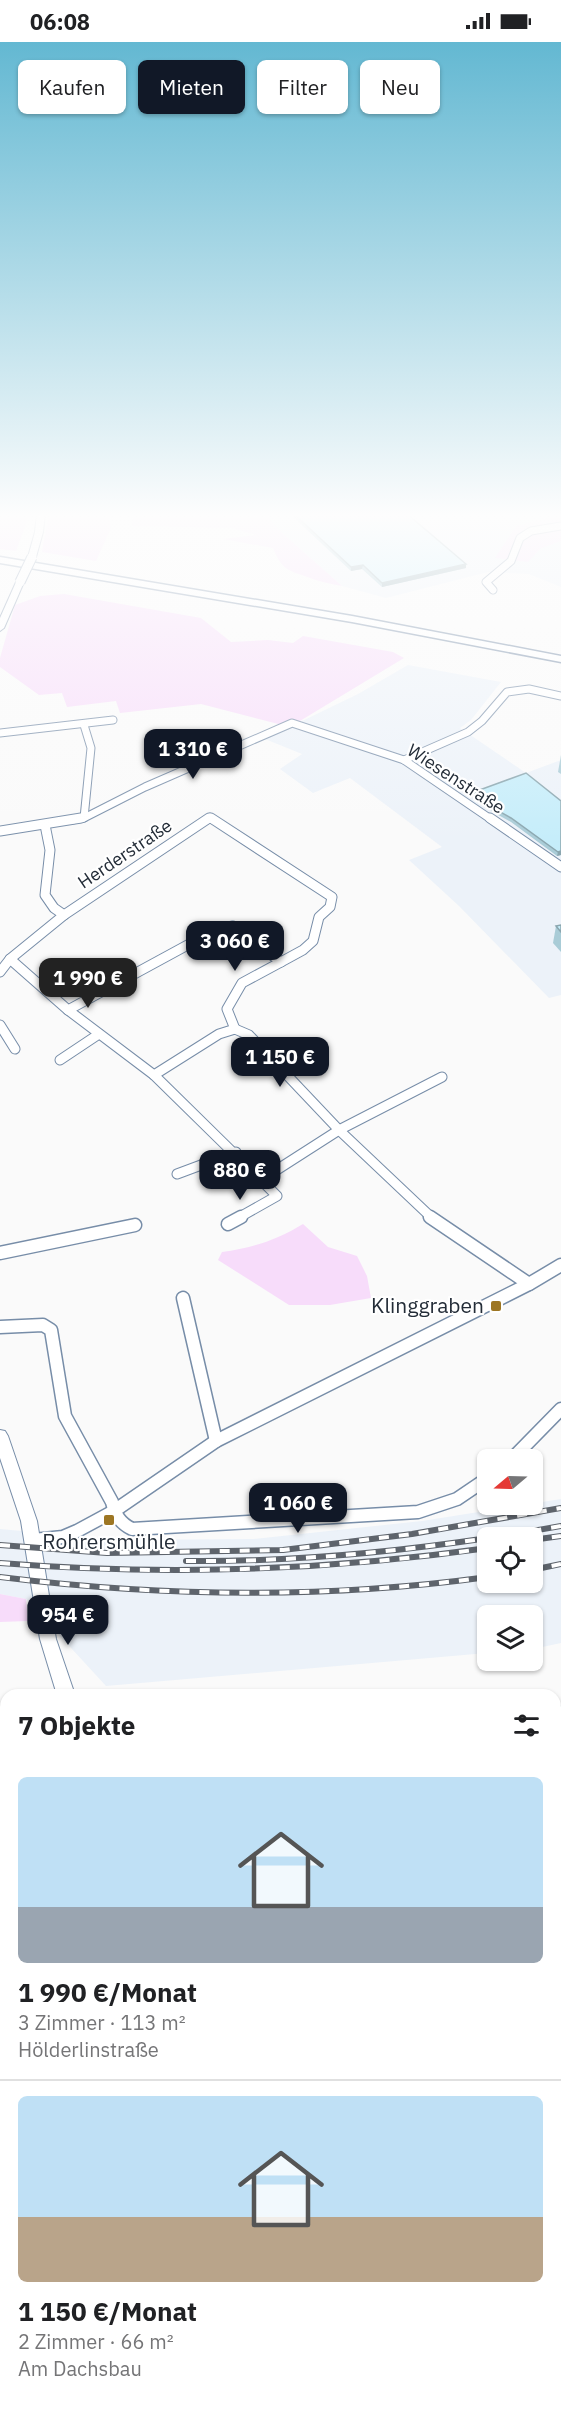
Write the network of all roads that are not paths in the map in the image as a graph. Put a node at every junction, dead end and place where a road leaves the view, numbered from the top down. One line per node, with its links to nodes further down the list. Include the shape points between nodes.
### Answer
1 (326, 623): 3 (highway)
2 (369, 623): 3 (highway)
3 (558, 663)
4 (561, 696): 8 (street, via 529,689 507,692 468,732)
5 (113, 720): 6 (street)
6 (84, 724): 7 (street); 9 (street, via 91,748)
7 (0, 733)
8 (404, 760): 9 (street, Wiesenstraße, via 292,723); 12 (street, Wiesenstraße)
9 (84, 818): 10 (street)
10 (45, 825): 11 (street); 13 (street, via 50,852 45,898)
11 (0, 831)
12 (561, 867)
13 (64, 915): 14 (street, Herderstraße); 15 (street, Herderstraße, via 210,818 332,897 330,907 319,917 311,946)
14 (10, 959): 16 (street, Herderstraße); 17 (street)
15 (281, 962): 17 (street, via 233,926 217,929); 19 (street, via 242,983 227,1009)
16 (0, 972)
17 (68, 1010): 20 (street)
18 (0, 1025): 21 (street)
19 (235, 1029): 23 (street, via 219,1034); 25 (street, via 249,1035)
20 (99, 1034): 22 (street); 23 (street)
21 (15, 1049)
22 (60, 1060)
23 (154, 1075): 26 (street)
24 (442, 1077): 25 (street)
25 (339, 1130): 28 (street); 33 (street, via 438,1224)
26 (236, 1152): 27 (street); 28 (street)
27 (177, 1174)
28 (261, 1180): 29 (street, via 277,1196)
29 (228, 1224)
30 (135, 1225): 31 (street)
31 (0, 1253)
32 (561, 1265): 33 (street)
33 (528, 1284): 38 (street)
34 (183, 1298): 38 (street)
35 (0, 1327): 41 (street, via 43,1325 51,1330 65,1416)
36 (561, 1409): 39 (street)
37 (0, 1436): 42 (main road)
38 (216, 1441): 41 (street)
39 (522, 1449)
40 (477, 1486): 41 (street, via 458,1499 418,1512 132,1528 125,1526)
41 (114, 1511): 42 (street, via 63,1537)
42 (33, 1540): 43 (main road, via 48,1639)
43 (64, 1689)

